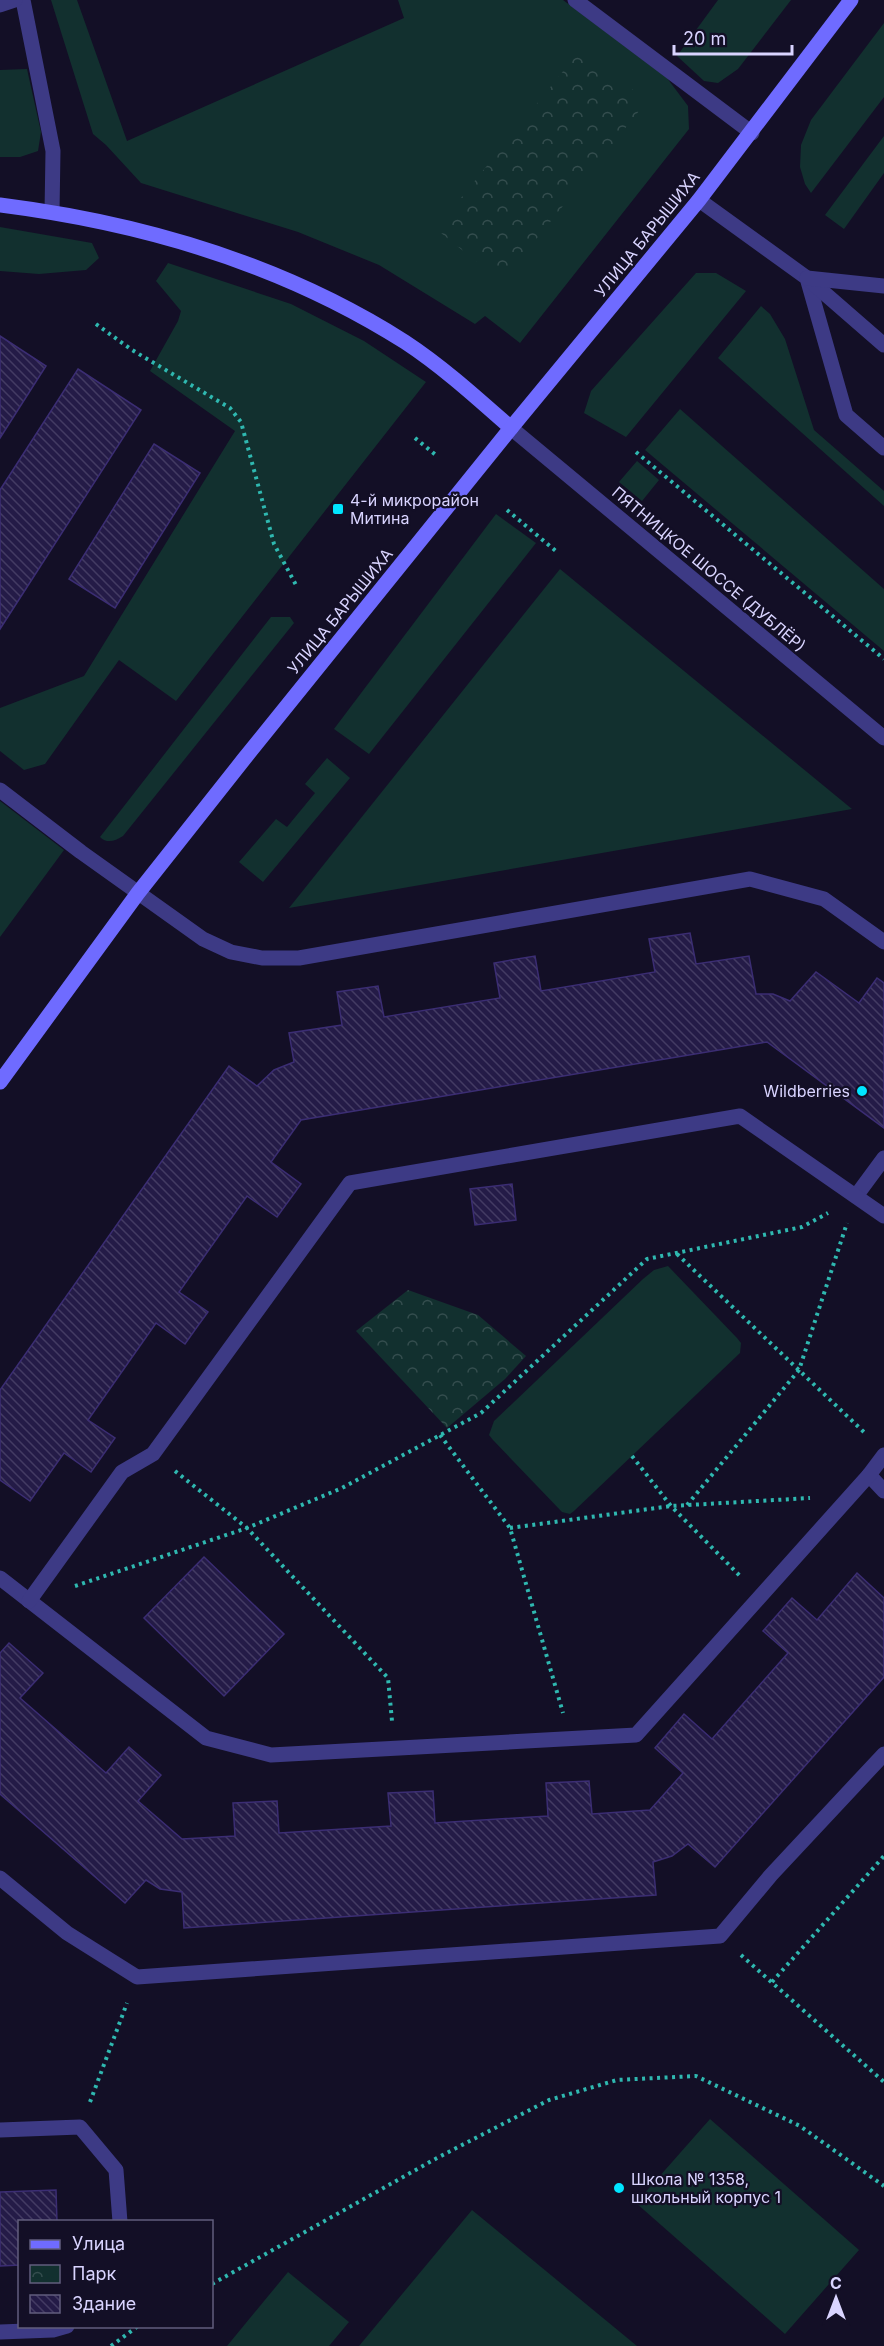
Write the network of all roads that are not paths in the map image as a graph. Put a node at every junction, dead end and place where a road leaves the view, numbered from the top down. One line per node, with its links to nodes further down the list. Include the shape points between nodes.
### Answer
1 (15, 0): 5 (street)
2 (23, 0): 9 (street, via 53,151)
3 (575, 0): 6 (street)
4 (851, 0): 6 (main road, УЛИЦА БАРЫШИХА)
5 (0, 5)
6 (752, 133): 7 (main road, УЛИЦА БАРЫШИХА)
7 (699, 200): 10 (street); 13 (main road, УЛИЦА БАРЫШИХА)
8 (0, 205): 9 (main road)
9 (52, 212): 13 (main road, via 140,230 236,260 331,298 406,343)
10 (807, 278): 11 (street); 12 (street); 14 (street, via 846,415)
11 (884, 286)
12 (884, 345)
13 (511, 428): 15 (street, ПЯТНИЦКОЕ ШОССЕ (ДУБЛЁР)); 17 (main road, УЛИЦА БАРЫШИХА)
14 (884, 448)
15 (884, 738)
16 (0, 790): 17 (street)
17 (138, 893): 18 (street, via 203,939 231,952 262,958 299,958 750,879 824,899); 19 (main road, УЛИЦА БАРЫШИХА)
18 (884, 942)
19 (2, 1075)
20 (884, 1158): 21 (street)
21 (856, 1196): 22 (street); 27 (street, via 740,1116 350,1183 153,1454 122,1472)
22 (884, 1216)
23 (880, 1449): 24 (street)
24 (869, 1475): 25 (street); 27 (street, via 636,1735 271,1755 206,1738)
25 (884, 1491)
26 (0, 1578): 27 (street)
27 (29, 1601)
28 (884, 1754): 29 (street, via 720,1936 137,1977 67,1933)
29 (0, 1878)
30 (0, 2130): 31 (street, via 80,2127 116,2170)
31 (120, 2220)
32 (60, 2328): 33 (street)
33 (0, 2332)

